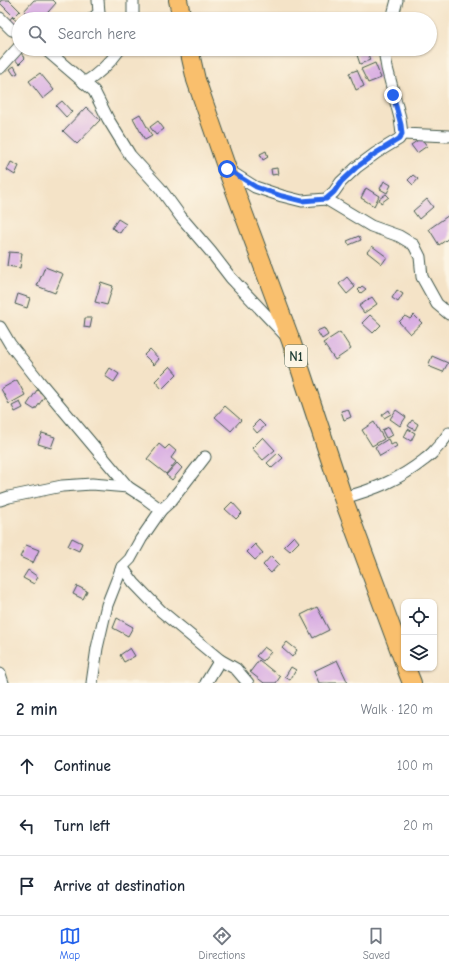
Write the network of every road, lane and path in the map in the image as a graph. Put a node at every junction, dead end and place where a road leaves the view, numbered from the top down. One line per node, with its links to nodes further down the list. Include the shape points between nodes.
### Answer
1 (98, 0): 5 (street)
2 (133, 0): 6 (street)
3 (178, 0): 7 (highway)
4 (397, 0): 8 (street)
5 (99, 12)
6 (133, 12)
7 (181, 12)
8 (394, 12)
9 (0, 18): 10 (street)
10 (12, 30)
11 (12, 55): 16 (street)
12 (53, 56): 17 (street)
13 (115, 56): 17 (street, via 96,76)
14 (191, 56): 20 (highway, N1, via 196,80)
15 (385, 56): 18 (street)
16 (0, 68)
17 (84, 83): 24 (street, via 94,91 130,155 160,188 231,278)
18 (402, 134): 19 (street); 21 (street, via 399,139 357,167)
19 (449, 136)
20 (227, 169): 21 (street, via 256,187 282,196 302,201); 24 (highway, N1)
21 (326, 199): 22 (street, via 372,226 399,236 414,245 420,257 422,276 437,304)
22 (449, 314)
23 (0, 327): 27 (street, via 39,381)
24 (291, 341): 28 (highway, N1)
25 (449, 433): 28 (street, via 435,451 402,475 369,491)
26 (205, 457): 30 (street)
27 (128, 487): 29 (street, via 92,484 62,486); 30 (street)
28 (343, 498): 32 (highway, N1)
29 (0, 500)
30 (161, 510): 31 (street, via 130,559)
31 (122, 567): 33 (street, via 161,611); 37 (street, via 107,605)
32 (401, 654)
33 (220, 660): 38 (street); 39 (street, via 236,670)
34 (407, 671): 40 (highway)
35 (0, 674): 36 (street)
36 (3, 683)
37 (92, 683)
38 (206, 683)
39 (248, 683)
40 (412, 683)

